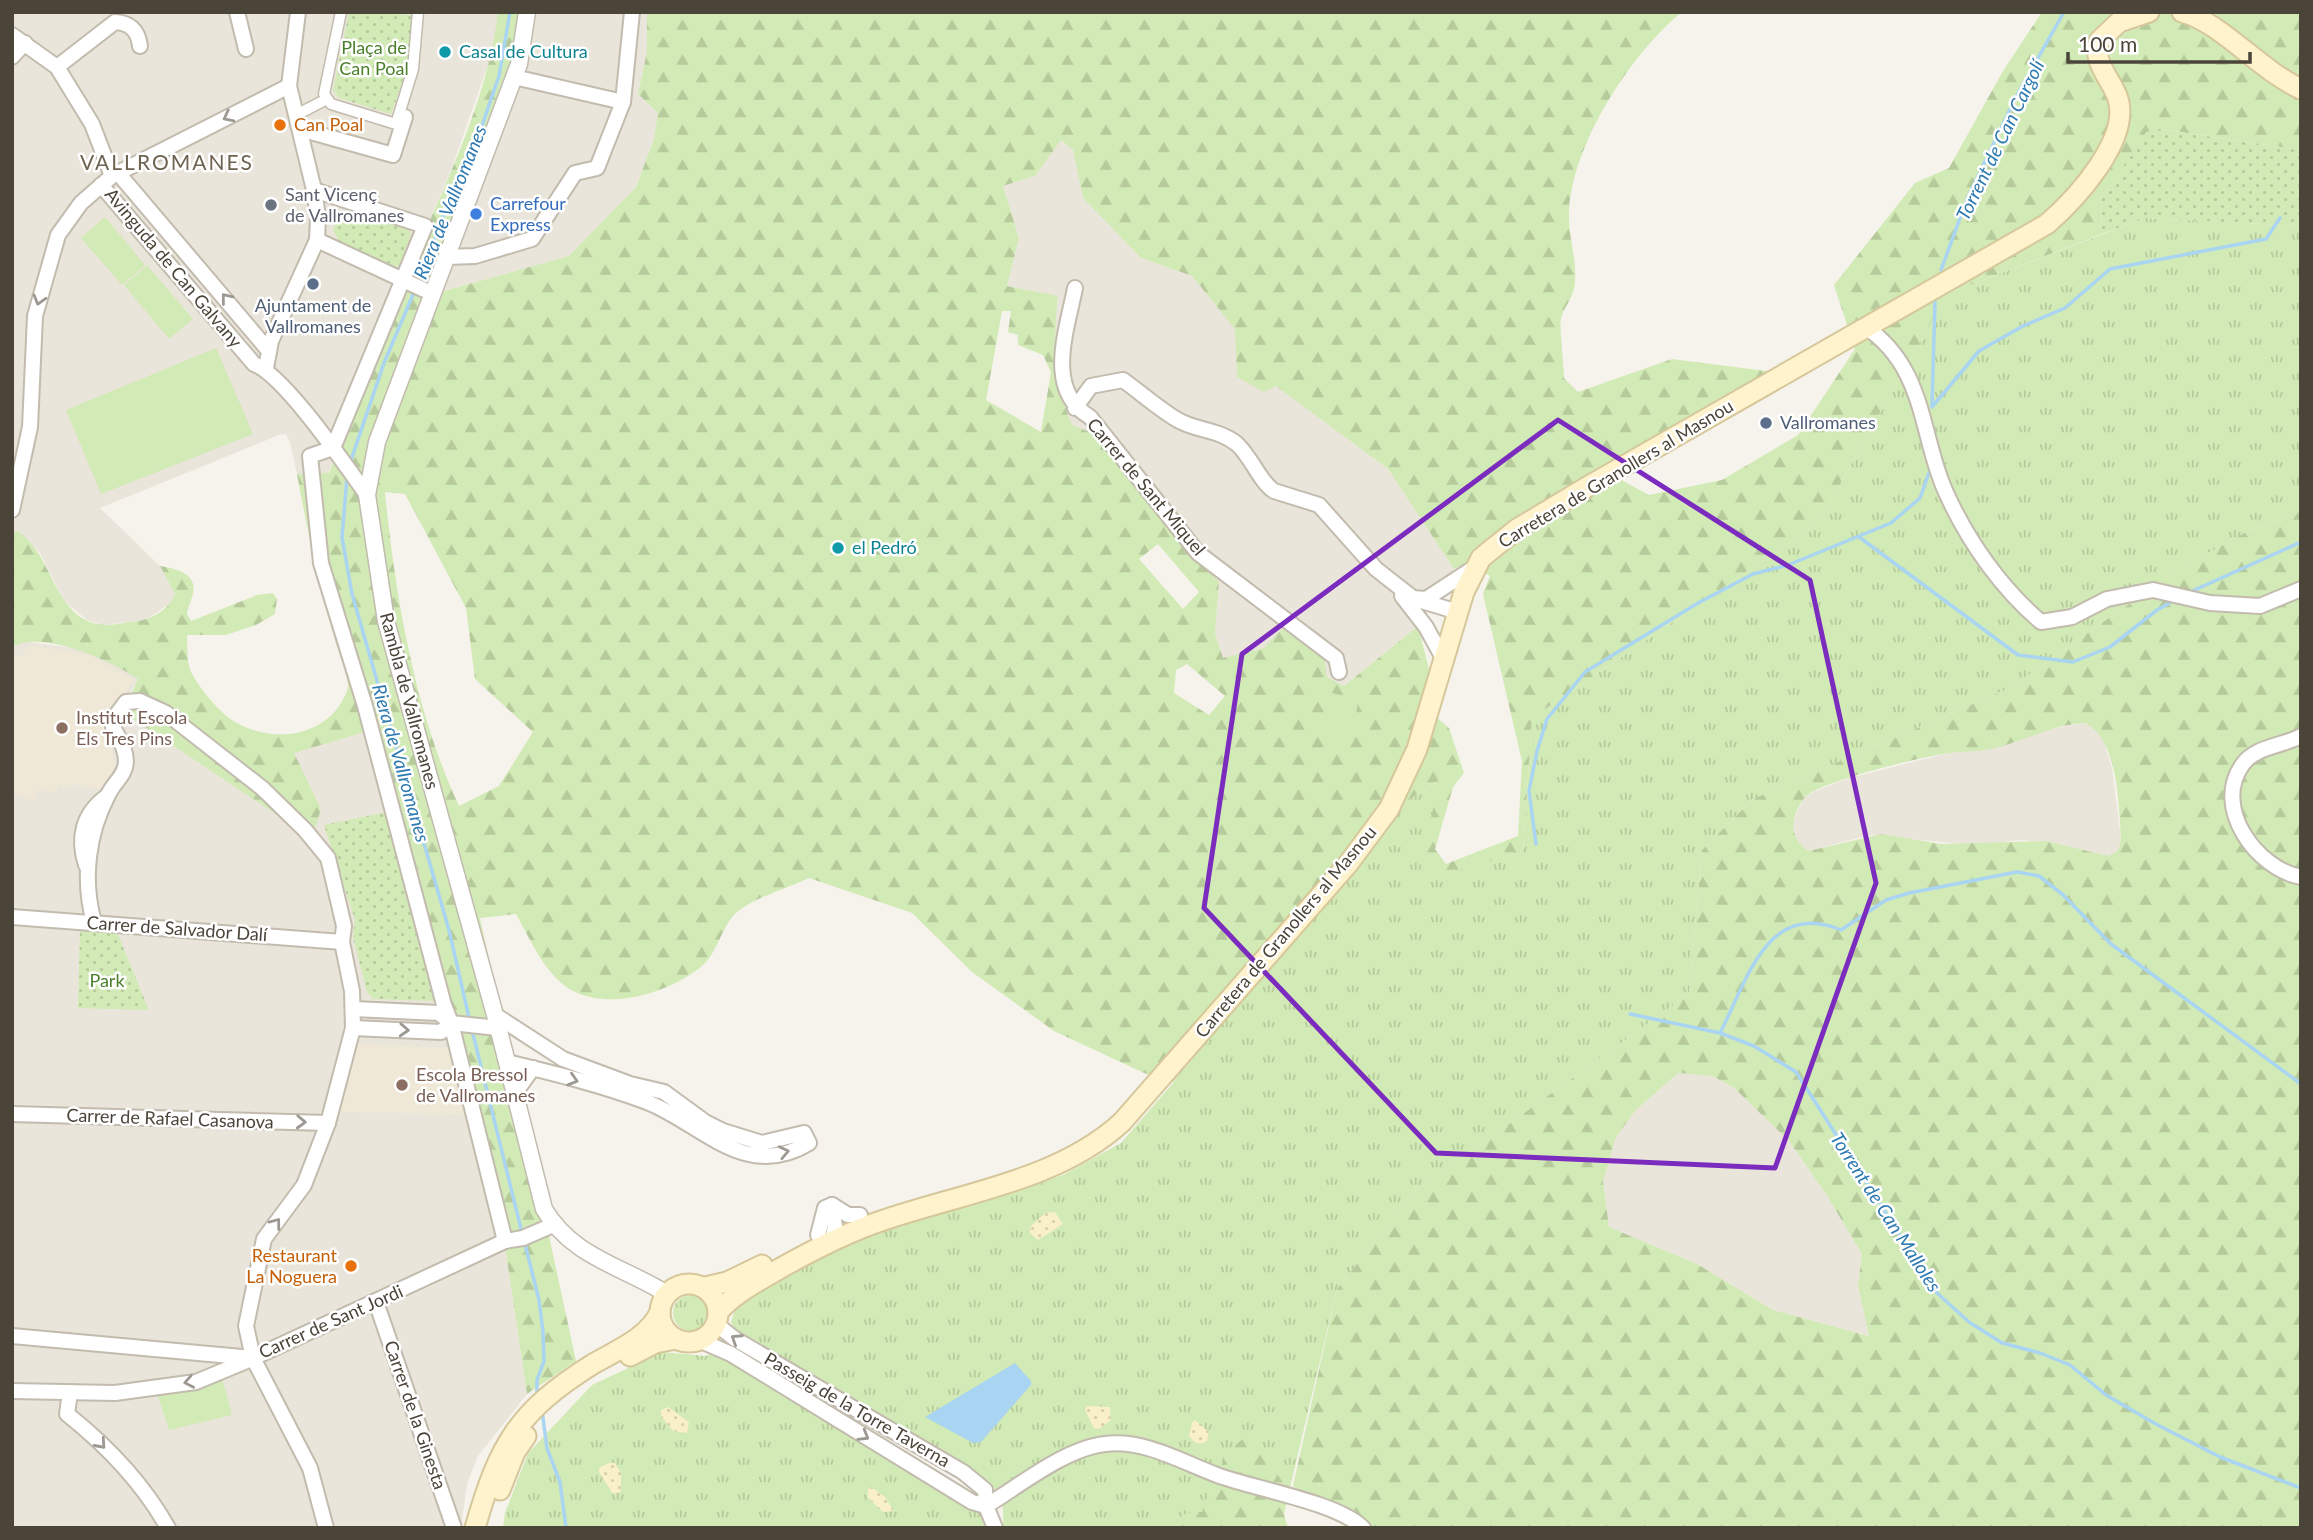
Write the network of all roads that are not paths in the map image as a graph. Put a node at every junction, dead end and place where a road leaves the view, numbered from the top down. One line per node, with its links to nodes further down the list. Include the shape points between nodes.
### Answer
1 (237, 12): 12 (street)
2 (298, 12): 16 (street)
3 (341, 12): 18 (street, via 324,94)
4 (418, 12): 18 (street, via 413,69 396,124)
5 (527, 12): 15 (street, Rambla de Vallromanes)
6 (632, 12): 19 (street)
7 (2149, 12): 29 (main road, Carretera de Granollers al Masnou, via 2119,22 2099,41 2100,63 2120,109 2119,131 2104,158 2061,212 2009,247)
8 (2182, 12): 17 (main road, via 2208,22 2260,66)
9 (12, 35): 10 (street, Avinguda de Can Galvany)
10 (26, 43): 13 (street); 14 (street, Avinguda de Can Galvany)
11 (141, 46): 14 (street, via 139,34 115,22)
12 (246, 49)
13 (12, 57)
14 (57, 68): 22 (street, Avinguda de Can Galvany, via 92,124)
15 (514, 77): 19 (street); 25 (street, Rambla de Vallromanes)
16 (289, 86): 21 (street); 22 (street, one-way to 22)
17 (2301, 89)
18 (327, 99): 21 (street)
19 (623, 102): 25 (street, via 597,168 575,173 532,239 475,256)
20 (405, 117): 21 (street, via 393,155)
21 (298, 122): 23 (street)
22 (111, 178): 30 (street, Avinguda de Can Galvany, one-way to 22); 31 (street, Avinguda de Can Galvany, via 254,364); 35 (street, one-way to 35, via 80,203 58,235 35,316 30,427)
23 (314, 190): 24 (street); 26 (street, via 425,226)
24 (317, 240): 26 (street); 30 (street)
25 (446, 257): 28 (street, Rambla de Vallromanes)
26 (402, 280): 28 (street); 33 (street)
27 (1075, 288): 32 (street, Carrer de Sant Miquel, via 1061,359 1065,388)
28 (431, 293): 34 (street, Rambla de Vallromanes, via 377,442)
29 (1864, 326): 36 (main road, Carretera de Granollers al Masnou, via 1517,529); 38 (street, via 1898,357 1919,396 1949,500 1992,568 2040,622 2072,617 2108,599 2152,590 2210,603 2260,606)
30 (269, 351): 31 (street)
31 (265, 368): 33 (street, Avinguda de Can Galvany)
32 (1074, 408): 37 (street, via 1091,386 1123,380 1177,420 1236,443 1267,487 1319,505); 43 (street, Carrer de Sant Miquel, via 1090,417 1198,552 1336,658)
33 (333, 448): 34 (street, Avinguda de Can Galvany); 51 (street, via 310,456 321,563)
34 (367, 495): 50 (street, Rambla de Vallromanes, via 386,621)
35 (12, 510)
36 (1475, 567): 39 (street, via 1426,599); 40 (main road, Carretera de Granollers al Masnou)
37 (1395, 586): 39 (street); 41 (street)
38 (2301, 589)
39 (1413, 598): 40 (street)
40 (1449, 611): 41 (street, via 1430,619); 42 (main road, Carretera de Granollers al Masnou)
41 (1429, 634): 42 (street)
42 (1444, 660): 59 (main road, Carretera de Granollers al Masnou, via 1406,778 1348,864 1122,1122 1091,1148)
43 (1339, 672)
44 (2301, 736): 45 (street, via 2250,758 2238,773 2233,793 2236,815 2256,851 2274,867)
45 (2301, 877)
46 (12, 917): 47 (street, Carrer de Salvador Dalí)
47 (94, 922): 48 (street, Carrer de Salvador Dalí); 48 (street, via 88,870 93,840 126,759 124,744 113,727 126,702 140,701 166,713 262,788 306,830 328,859 344,926)
48 (342, 942): 49 (street)
49 (354, 1009): 51 (street, via 439,1013); 52 (street)
50 (497, 1022): 51 (street); 53 (street); 54 (street, Rambla de Vallromanes)
51 (452, 1023): 52 (street, one-way to 51, via 441,1032); 63 (street)
52 (353, 1028): 58 (street)
53 (524, 1035): 54 (street); 55 (street, one-way to 53, via 648,1102 728,1148 780,1155 808,1143 804,1133 762,1143 732,1135 664,1092 582,1068)
54 (506, 1057): 55 (street); 56 (street, Rambla de Vallromanes)
55 (533, 1068): 56 (street)
56 (515, 1093): 61 (street, Rambla de Vallromanes, via 544,1209)
57 (12, 1114): 58 (street, Carrer de Rafael Casanova, one-way to 58)
58 (328, 1123): 71 (street, one-way to 58, via 246,1325 264,1239 304,1185)
59 (1036, 1171): 60 (main road, Carretera de Granollers al Masnou); 62 (main road, Carretera de Granollers al Masnou)
60 (860, 1215): 62 (main road, Carretera de Granollers al Masnou); 62 (street, via 848,1215 832,1205)
61 (553, 1225): 63 (street, Carrer de Sant Jordi); 66 (street, Rambla de Vallromanes, via 580,1250)
62 (828, 1234): 64 (main road, Carretera de Granollers al Masnou, via 745,1275); 67 (main road, Carretera de Granollers al Masnou, via 736,1295)
63 (505, 1241): 65 (street, Carrer de Sant Jordi)
64 (705, 1287): 66 (main road, via 683,1284); 67 (main road, via 713,1295)
65 (376, 1303): 71 (street, Carrer de Sant Jordi); 79 (street, Carrer de la Ginesta)
66 (664, 1303): 69 (main road, via 664,1328); 74 (main road, via 646,1333)
67 (717, 1318): 70 (main road); 76 (street, Passeig de la Torre Taverna, one-way to 67, via 985,1490 963,1472 736,1339)
68 (12, 1336): 71 (street, Carrer de Sant Jordi)
69 (676, 1339): 70 (main road); 74 (main road, via 642,1349)
70 (699, 1340): 76 (street, Passeig de la Torre Taverna, one-way to 76, via 731,1354 972,1502)
71 (253, 1358): 73 (street, one-way to 73, via 196,1382 115,1393); 78 (street, via 310,1468)
72 (12, 1391): 73 (street)
73 (69, 1392): 77 (street, one-way to 77, via 67,1414 92,1434 155,1505)
74 (561, 1394): 75 (main road)
75 (532, 1419): 80 (main road, via 500,1454); 81 (main road, via 506,1472)
76 (986, 1506): 82 (street, Passeig de la Torre Taverna); 83 (street, via 1078,1451 1129,1444 1314,1504)
77 (168, 1528)
78 (326, 1528)
79 (454, 1528)
80 (475, 1528)
81 (487, 1528)
82 (995, 1528)
83 (1363, 1528)

